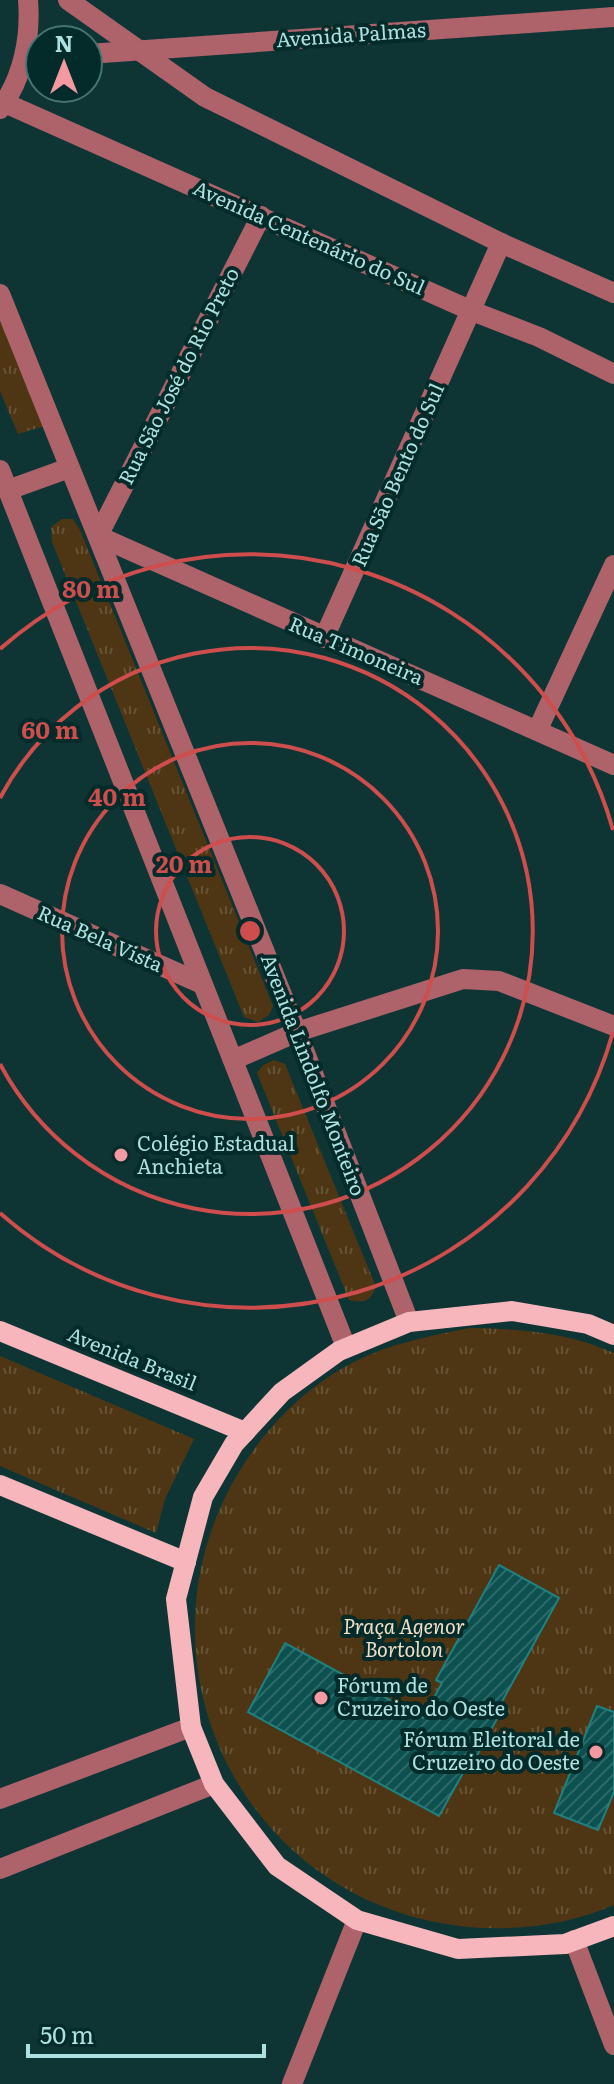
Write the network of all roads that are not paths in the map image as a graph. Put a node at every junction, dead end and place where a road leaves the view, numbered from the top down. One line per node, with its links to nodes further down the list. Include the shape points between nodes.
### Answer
1 (28, 0): 4 (street)
2 (68, 0): 5 (street)
3 (614, 17): 5 (street, Avenida Palmas)
4 (30, 24)
5 (134, 50): 6 (street, Avenida Palmas); 10 (street, via 205,97)
6 (104, 53)
7 (24, 72): 8 (street)
8 (2, 106): 9 (street, Avenida Centenário do Sul)
9 (261, 216): 13 (street, Avenida Centenário do Sul); 18 (street, Rua São José do Rio Preto)
10 (501, 243): 11 (street); 13 (street, Rua São Bento do Sul)
11 (614, 293)
12 (0, 294): 15 (street, Avenida Lindolfo Monteiro)
13 (472, 311): 14 (street, Avenida Centenário do Sul); 20 (street, Rua São Bento do Sul)
14 (614, 374)
15 (69, 468): 17 (street); 18 (street, Avenida Lindolfo Monteiro)
16 (0, 470): 17 (street)
17 (8, 490): 24 (street)
18 (98, 536): 20 (street, Rua Timoneira); 26 (street, Avenida Lindolfo Monteiro)
19 (614, 565): 21 (street)
20 (324, 638): 21 (street, Rua Timoneira)
21 (538, 729): 22 (street, Rua Timoneira)
22 (614, 765)
23 (0, 894): 24 (street, Rua Bela Vista)
24 (200, 983): 27 (street)
25 (614, 1026): 26 (street, via 499,981 463,979)
26 (297, 1032): 27 (street); 28 (street, Avenida Lindolfo Monteiro)
27 (233, 1060): 31 (street)
28 (409, 1322): 30 (main road, via 512,1311 588,1324); 31 (main road)
29 (0, 1331): 32 (main road, Avenida Brasil)
30 (614, 1335)
31 (346, 1347): 32 (main road, via 282,1392)
32 (245, 1432): 34 (main road, via 203,1497)
33 (0, 1485): 34 (main road)
34 (186, 1562): 35 (main road, via 176,1599)
35 (191, 1727): 36 (main road); 37 (street)
36 (214, 1784): 38 (street); 39 (main road, via 277,1866)
37 (0, 1799)
38 (0, 1869)
39 (357, 1920): 41 (main road, via 458,1949); 43 (street)
40 (614, 1926): 41 (main road)
41 (574, 1940): 42 (street)
42 (614, 2045)
43 (292, 2084)

